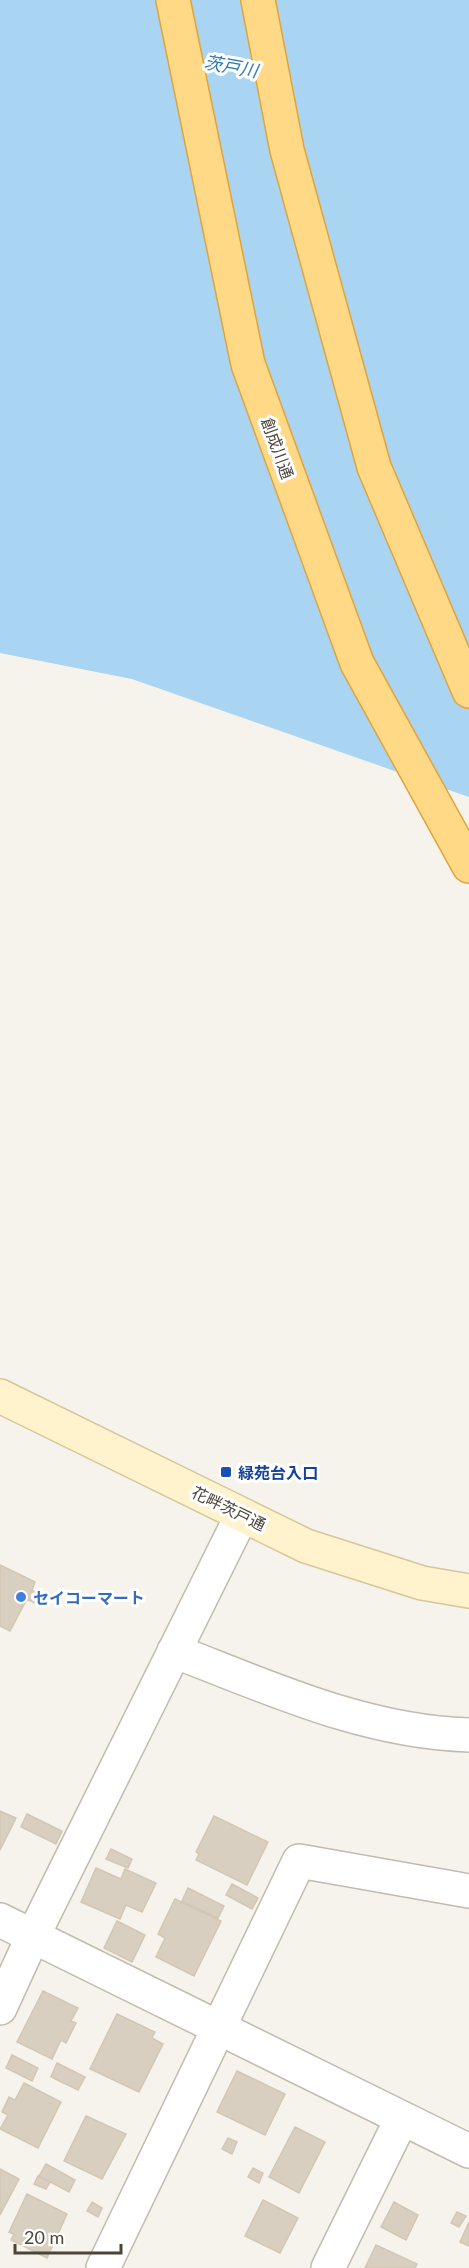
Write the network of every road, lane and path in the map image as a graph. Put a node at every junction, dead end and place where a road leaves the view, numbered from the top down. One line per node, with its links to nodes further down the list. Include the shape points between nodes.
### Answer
1 (174, 0): 4 (highway, 創成川通, via 248,364 357,663)
2 (258, 0): 3 (highway, via 287,150 374,467)
3 (469, 691)
4 (469, 866)
5 (0, 1396): 6 (main road, 花畔茨戸通)
6 (242, 1515): 7 (main road, 花畔茨戸通, via 306,1546 422,1583); 8 (street)
7 (469, 1591)
8 (174, 1652): 9 (street, via 340,1713 407,1730); 12 (street)
9 (469, 1735)
10 (469, 1891): 14 (street, via 299,1861)
11 (0, 1920): 12 (street)
12 (33, 1936): 13 (street); 14 (street)
13 (0, 2008)
14 (217, 2027): 15 (street); 17 (street)
15 (402, 2118): 16 (street); 18 (street)
16 (469, 2151)
17 (103, 2268)
18 (328, 2268)

